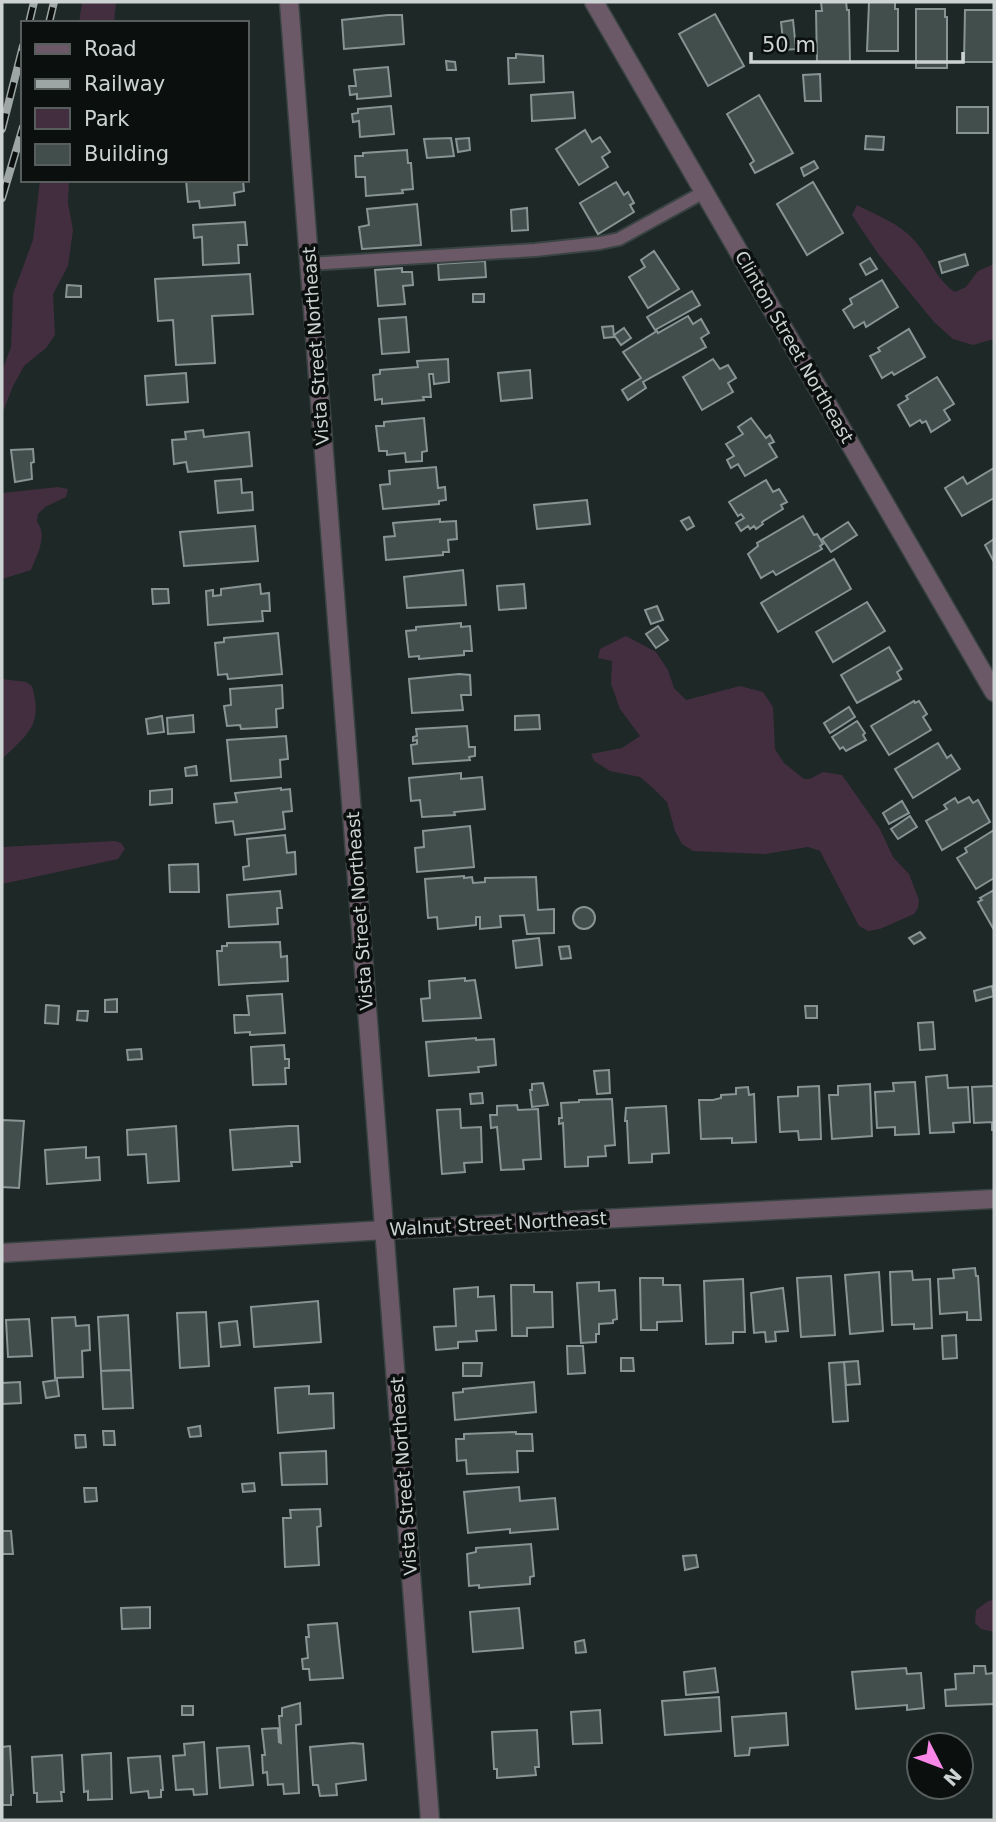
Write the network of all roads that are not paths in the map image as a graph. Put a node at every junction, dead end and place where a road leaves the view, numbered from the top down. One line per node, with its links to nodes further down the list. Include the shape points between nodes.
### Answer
1 (289, 2): 4 (street, Vista Street Northeast)
2 (594, 2): 3 (street, Clinton Street Northeast)
3 (704, 192): 4 (lane, via 619,239 600,243); 5 (street, Clinton Street Northeast)
4 (309, 264): 7 (street, Vista Street Northeast)
5 (994, 692)
6 (994, 1199): 7 (street, Walnut Street Northeast)
7 (384, 1230): 8 (street, Walnut Street Northeast); 9 (street, Vista Street Northeast)
8 (2, 1253)
9 (430, 1820)

